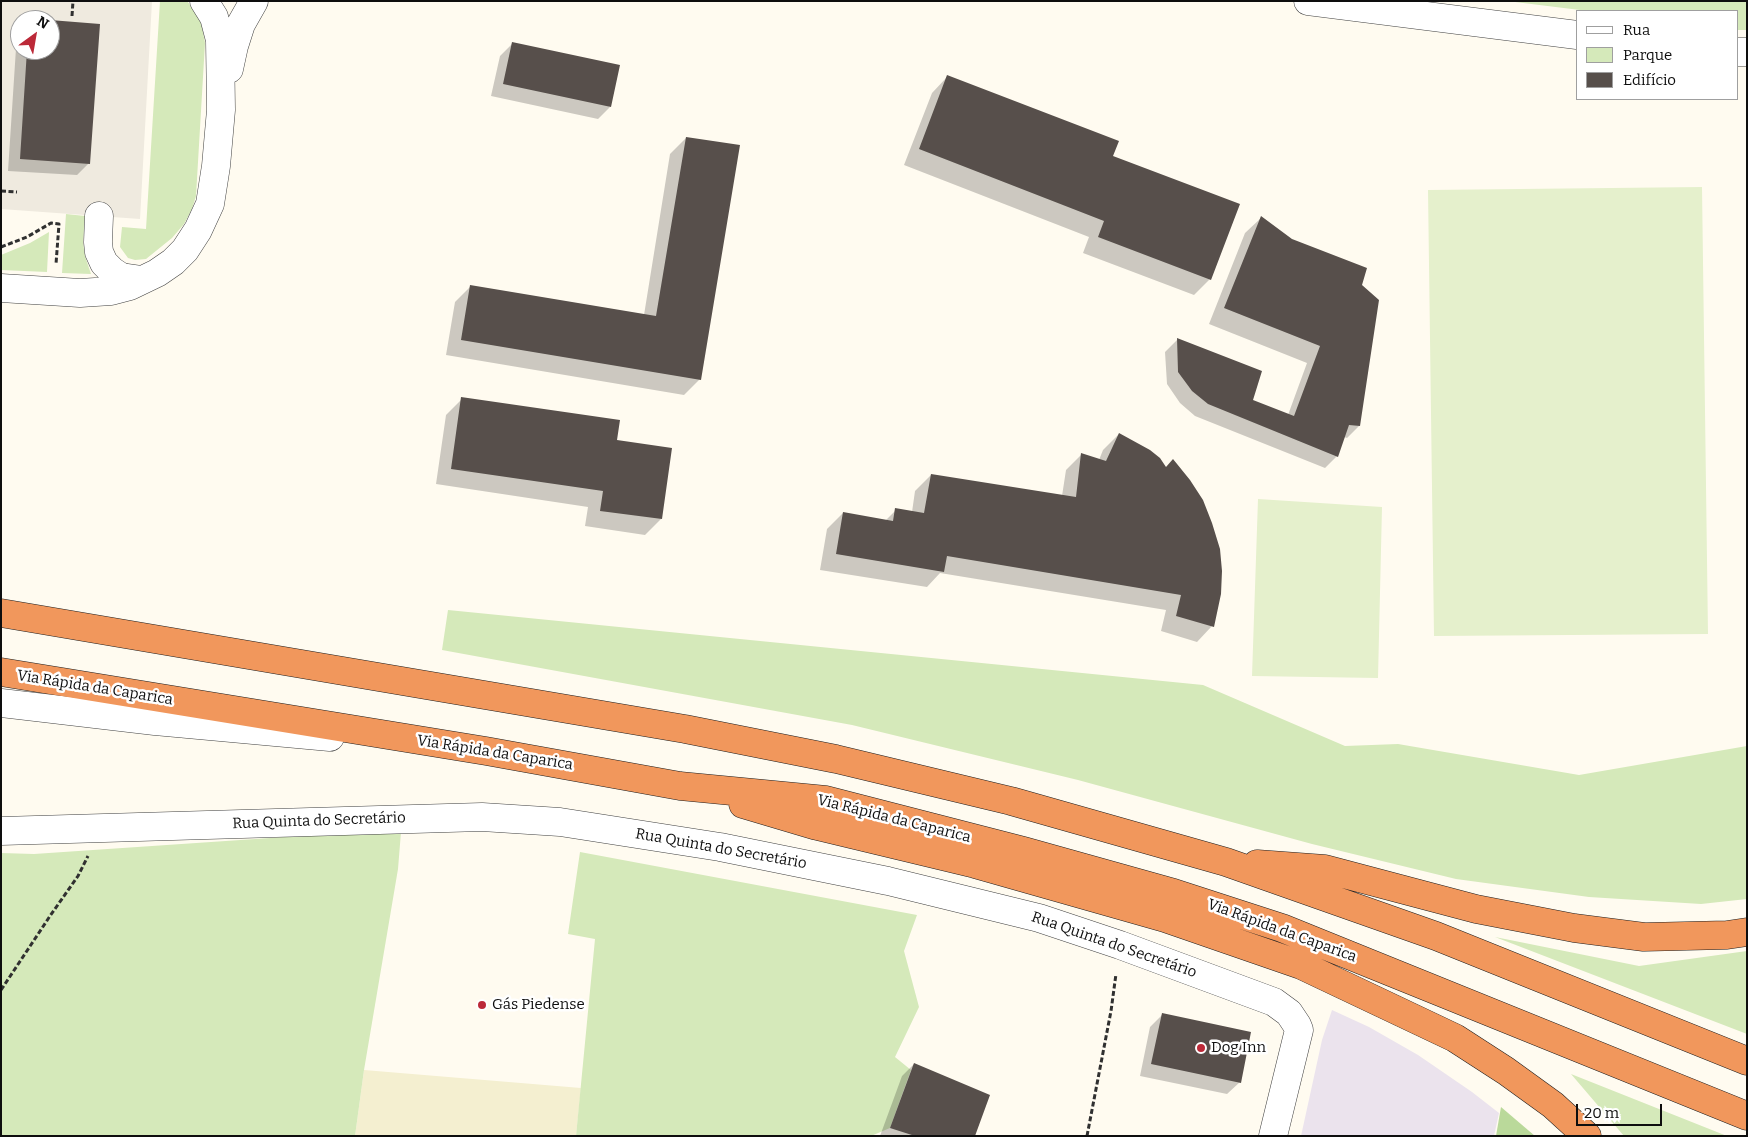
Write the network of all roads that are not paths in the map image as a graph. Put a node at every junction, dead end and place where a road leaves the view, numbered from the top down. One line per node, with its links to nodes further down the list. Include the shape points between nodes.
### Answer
1 (204, 1): 5 (street, via 214,17 220,40)
2 (254, 1): 5 (street, via 240,24)
3 (1308, 1): 4 (street)
4 (1576, 35)
5 (221, 110): 7 (street, via 216,166 205,217 185,250 173,262)
6 (99, 216): 7 (street, via 99,252 104,263 121,277)
7 (142, 280): 8 (street, via 99,293)
8 (1, 288)
9 (1, 613): 15 (highway, via 779,746 1011,801)
10 (1, 672): 12 (highway, Via Rápida da Caparica)
11 (1, 703): 12 (street, via 155,721)
12 (486, 751): 13 (highway, Via Rápida da Caparica)
13 (680, 786): 18 (highway, Via Rápida da Caparica, via 826,800 1174,893 1282,928); 20 (highway, via 817,826 975,864 1165,918 1301,965 1455,1038 1545,1099)
14 (1, 831): 19 (street, Rua Quinta do Secretário, via 482,816 560,822 720,847 888,881 1039,918 1274,1002 1289,1013 1299,1030)
15 (1226, 862): 16 (highway, via 1325,869 1476,909 1574,928 1644,937); 17 (highway, via 1436,936)
16 (1747, 932)
17 (1747, 1061)
18 (1747, 1116)
19 (1273, 1136)
20 (1586, 1136)

